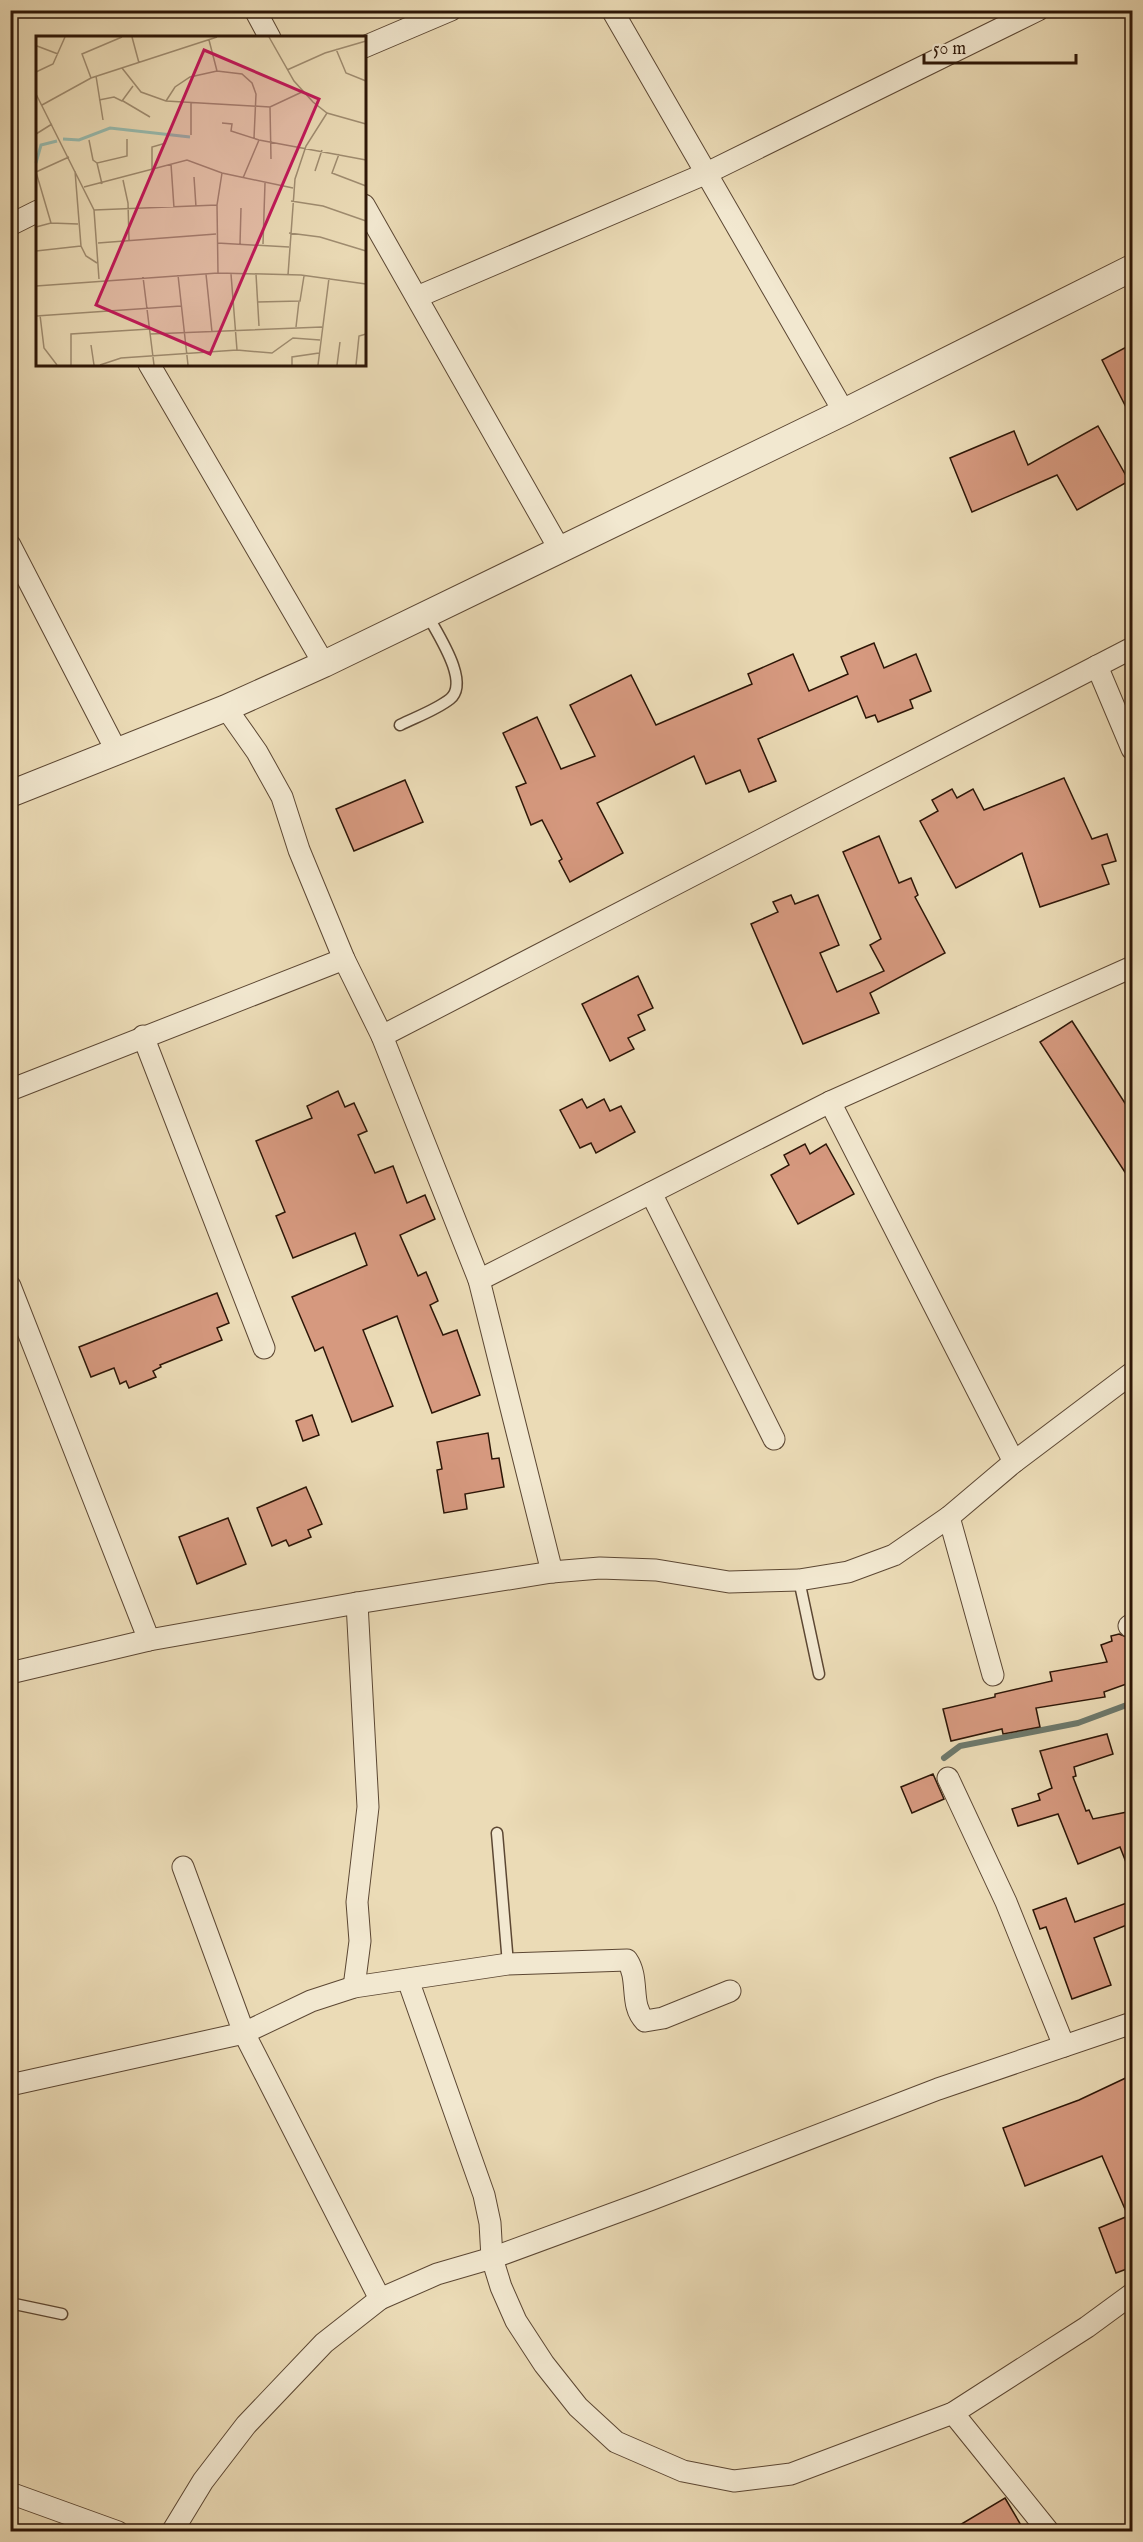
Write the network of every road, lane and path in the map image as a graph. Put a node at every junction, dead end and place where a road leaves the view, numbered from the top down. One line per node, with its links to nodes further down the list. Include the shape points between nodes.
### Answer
1 (255, 10): 5 (street)
2 (451, 10): 6 (street)
3 (612, 10): 7 (street)
4 (1038, 10): 7 (street)
5 (269, 36)
6 (366, 46)
7 (707, 173): 12 (street); 14 (street)
8 (366, 208): 12 (street)
9 (36, 212): 10 (street)
10 (10, 225)
11 (1132, 268): 14 (street)
12 (417, 297): 16 (street)
13 (150, 366): 19 (street)
14 (844, 412): 16 (street)
15 (10, 545): 24 (street)
16 (560, 550): 17 (street)
17 (427, 614): 19 (street); 22 (lane, via 456,670 458,684 452,698)
18 (1132, 648): 20 (street)
19 (324, 664): 21 (street)
20 (1097, 666): 23 (street); 29 (street)
21 (226, 708): 24 (street); 26 (street, via 282,797 299,850)
22 (400, 726)
23 (1132, 748)
24 (117, 752): 25 (street)
25 (10, 794)
26 (344, 959): 28 (street); 29 (street)
27 (1132, 967): 31 (street)
28 (143, 1036): 30 (street); 35 (street)
29 (381, 1036): 33 (street)
30 (10, 1090)
31 (830, 1102): 32 (street); 38 (street)
32 (651, 1193): 33 (street); 37 (street)
33 (479, 1280): 40 (street)
34 (10, 1286): 43 (street)
35 (264, 1348)
36 (1132, 1374): 38 (street)
37 (774, 1438)
38 (1014, 1462): 39 (street)
39 (949, 1518): 41 (street, via 894,1555 848,1572); 46 (street)
40 (552, 1572): 41 (street, via 600,1568 656,1570 729,1582); 42 (street)
41 (799, 1580): 45 (lane)
42 (357, 1603): 43 (street); 52 (street, via 368,1807 357,1902 360,1941)
43 (149, 1640): 44 (street)
44 (10, 1673)
45 (819, 1674)
46 (993, 1676)
47 (948, 1778): 56 (street, via 1006,1902)
48 (497, 1833): 50 (lane)
49 (183, 1867): 55 (street)
50 (508, 1964): 51 (street); 53 (street, via 627,1960 634,1970 637,2013 645,2021 663,2018)
51 (408, 1980): 52 (street); 58 (street, via 484,2195)
52 (354, 1987): 55 (street, via 311,2001)
53 (730, 1991)
54 (1132, 2023): 56 (street)
55 (244, 2032): 57 (street); 60 (street)
56 (1064, 2046): 58 (street, via 938,2089)
57 (10, 2085)
58 (492, 2258): 60 (street, via 437,2274); 63 (street, via 516,2321 578,2407 616,2442 682,2471 734,2481 791,2474)
59 (1132, 2294): 63 (street)
60 (380, 2299): 66 (street, via 324,2343 246,2425 203,2481)
61 (10, 2302): 62 (lane)
62 (62, 2314)
63 (953, 2413): 67 (street)
64 (10, 2493): 65 (street)
65 (118, 2532)
66 (172, 2532)
67 (1049, 2532)

